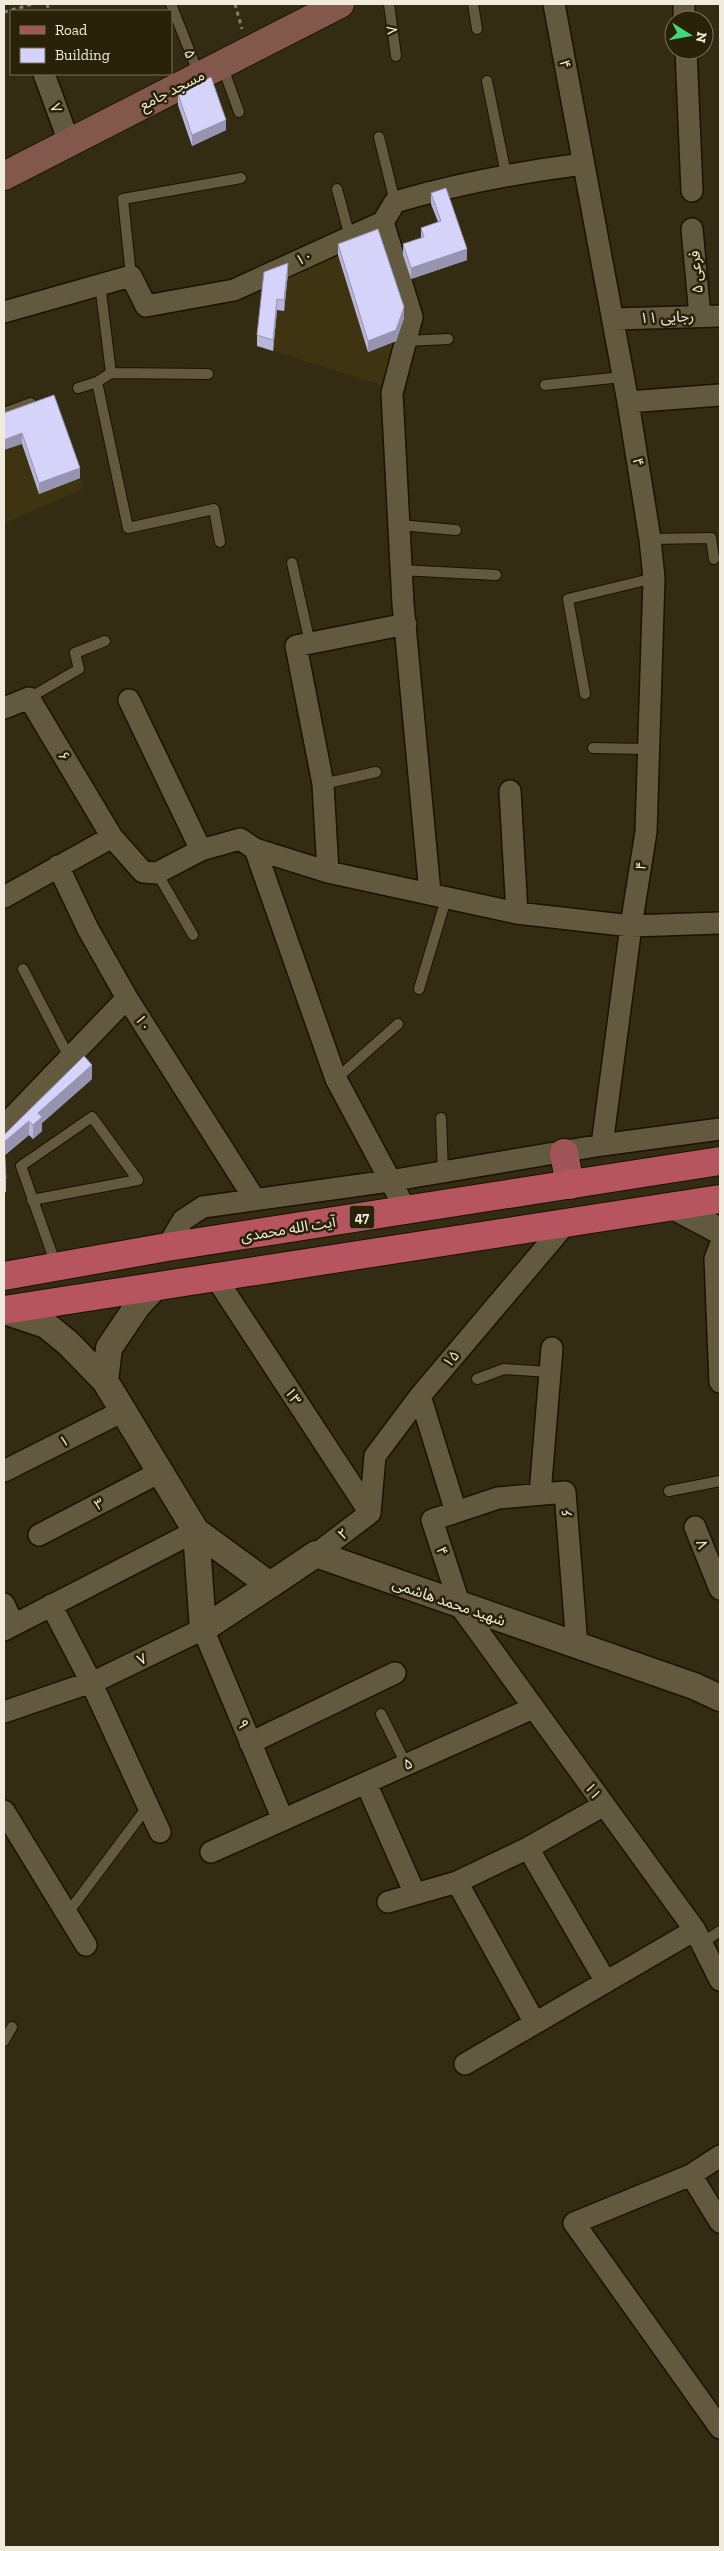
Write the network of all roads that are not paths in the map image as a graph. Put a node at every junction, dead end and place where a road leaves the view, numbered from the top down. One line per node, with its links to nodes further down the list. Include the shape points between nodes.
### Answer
1 (171, 4): 9 (lane, ۵)
2 (340, 4): 9 (main road, مسجد جامع)
3 (389, 4): 7 (lane, ۸)
4 (473, 4): 6 (lane)
5 (554, 4): 15 (street, ۴)
6 (477, 29)
7 (396, 56)
8 (686, 60): 20 (street)
9 (210, 70): 12 (lane, ۵); 14 (main road, مسجد جامع)
10 (44, 75): 14 (street, ۷)
11 (488, 81): 16 (lane)
12 (239, 112)
13 (379, 138): 21 (lane)
14 (69, 142): 17 (main road, مسجد جامع)
15 (583, 164): 16 (street); 29 (street, ۴)
16 (506, 174): 21 (street)
17 (4, 176)
18 (241, 178): 25 (lane, via 123,199)
19 (337, 189): 24 (lane)
20 (692, 191)
21 (395, 202): 22 (street)
22 (383, 222): 24 (street, ۱۰); 31 (street, via 412,317)
23 (692, 228): 28 (street, فرعی ۵)
24 (350, 237): 25 (street, ۱۰, via 234,290 146,306)
25 (131, 276): 26 (street)
26 (100, 284): 27 (street); 32 (lane)
27 (4, 312)
28 (710, 316): 29 (street, رجایی ۱۱)
29 (613, 319): 34 (street, ۴)
30 (448, 339): 31 (lane)
31 (406, 341): 42 (street, via 392,393)
32 (111, 373): 33 (lane); 35 (lane)
33 (208, 374)
34 (622, 377): 36 (lane); 40 (street, ۴)
35 (97, 382): 37 (lane); 45 (lane, via 128,528 214,508)
36 (545, 385)
37 (78, 388)
38 (720, 395): 40 (street)
39 (40, 400): 41 (lane)
40 (628, 402): 44 (street, ۴)
41 (4, 413)
42 (399, 525): 43 (lane); 48 (street)
43 (456, 530)
44 (650, 539): 46 (lane, via 711,538); 50 (street, ۴)
45 (220, 542)
46 (714, 559)
47 (292, 563): 53 (lane)
48 (401, 570): 49 (lane); 51 (street)
49 (496, 575)
50 (654, 578): 54 (lane, via 568,599); 59 (street, ۴)
51 (406, 624): 53 (street); 70 (street)
52 (105, 641): 55 (lane, via 75,653 79,669)
53 (310, 643): 61 (street, via 296,646)
54 (585, 694)
55 (29, 698): 57 (street); 63 (street, ۶)
56 (129, 700): 65 (street)
57 (4, 708)
58 (593, 748): 59 (lane)
59 (649, 749): 73 (street, ۴, via 646,832)
60 (376, 772): 61 (lane)
61 (323, 784): 67 (street)
62 (510, 791): 71 (street)
63 (112, 837): 66 (street); 68 (street, ۶, via 143,872)
64 (255, 849): 65 (street, via 240,839); 67 (street); 80 (street)
65 (200, 850): 68 (street)
66 (58, 866): 69 (street); 77 (street, via 88,930)
67 (328, 872): 70 (street)
68 (157, 873): 74 (lane)
69 (4, 896)
70 (438, 896): 71 (street); 76 (lane)
71 (517, 913): 73 (street)
72 (720, 923): 73 (street)
73 (630, 926): 84 (street, ۴)
74 (193, 935)
75 (23, 969): 79 (lane)
76 (419, 989)
77 (127, 998): 79 (street, ۱۰); 90 (street, ۱۰)
78 (398, 1024): 80 (lane)
79 (69, 1057): 82 (street, ۱۰)
80 (336, 1079): 88 (street)
81 (441, 1118): 87 (lane)
82 (4, 1126)
83 (720, 1129): 84 (street)
84 (602, 1145): 85 (street)
85 (564, 1153): 87 (street); 89 (main road)
86 (707, 1163): 89 (highway, آیت الله محمدی / 47); 92 (highway, via 702,1167 712,1181)
87 (443, 1172): 88 (street)
88 (389, 1181): 90 (street); 94 (street)
89 (570, 1185): 94 (highway, آیت الله محمدی / 47)
90 (254, 1198): 98 (street, via 203,1207 183,1220)
91 (32, 1200): 91 (lane, via 42,1198 138,1180 92,1117 21,1166); 99 (lane)
92 (710, 1200): 93 (highway)
93 (672, 1206): 95 (highway); 96 (street)
94 (406, 1210): 98 (highway, آیت الله محمدی / 47)
95 (568, 1221): 101 (highway); 109 (street, ۱۵)
96 (720, 1231)
97 (720, 1246): 108 (street, via 715,1259)
98 (167, 1247): 99 (highway, آیت الله محمدی / 47)
99 (57, 1268): 100 (highway, آیت الله محمدی / 47)
100 (4, 1276)
101 (216, 1278): 102 (highway); 117 (street, ۱۳)
102 (155, 1287): 103 (highway); 107 (street, via 138,1305 109,1348)
103 (4, 1310): 107 (street, via 46,1325)
104 (552, 1348): 105 (street)
105 (550, 1372): 106 (lane, via 504,1369); 115 (street)
106 (476, 1379)
107 (105, 1382): 110 (street)
108 (720, 1382)
109 (420, 1396): 116 (street); 117 (street, ۱۵, via 375,1456)
110 (124, 1411): 111 (street, ۱); 112 (street)
111 (6, 1466)
112 (160, 1472): 119 (street); 120 (street, ۳)
113 (720, 1481): 114 (lane)
114 (669, 1491)
115 (540, 1494): 116 (street, ۶, via 498,1498); 129 (street, ۶, via 565,1492)
116 (456, 1512): 126 (street, ۴, via 432,1520)
117 (370, 1513): 121 (street, ۲)
118 (695, 1527): 123 (street, ۸)
119 (196, 1531): 122 (street); 125 (street); 128 (street)
120 (38, 1535)
121 (316, 1554): 122 (street); 126 (street, شهید محمد هاشمی)
122 (270, 1585): 128 (street, ۷)
123 (720, 1589)
124 (4, 1604): 127 (street)
125 (51, 1605): 127 (street); 131 (street)
126 (460, 1606): 129 (street, شهید محمد هاشمی); 133 (street, ۱۱)
127 (8, 1627)
128 (203, 1629): 131 (street, ۷); 136 (street, ۹)
129 (578, 1646): 132 (street, شهید محمد هاشمی)
130 (395, 1673): 136 (street)
131 (91, 1682): 134 (street, ۷); 139 (street)
132 (718, 1694)
133 (533, 1708): 137 (street, ۵); 140 (street, ۱۱)
134 (4, 1712)
135 (381, 1714): 137 (lane)
136 (250, 1743): 142 (street, ۹)
137 (406, 1764): 138 (street, ۵)
138 (366, 1783): 142 (street, ۵); 147 (street)
139 (148, 1805): 143 (street); 149 (lane)
140 (604, 1806): 144 (street); 151 (street, ۱۱)
141 (4, 1811): 149 (street)
142 (282, 1820): 145 (street, ۵)
143 (160, 1832)
144 (528, 1848): 146 (street); 154 (street)
145 (211, 1852)
146 (457, 1882): 147 (street); 155 (street)
147 (415, 1894): 148 (street)
148 (388, 1902)
149 (66, 1914): 152 (street)
150 (720, 1931): 151 (lane)
151 (698, 1937): 153 (street, ۱۱); 154 (street)
152 (86, 1945)
153 (720, 1980)
154 (606, 1982): 155 (street)
155 (535, 2023): 158 (street)
156 (12, 2027): 157 (lane)
157 (4, 2041)
158 (465, 2064)
159 (720, 2156): 160 (street)
160 (691, 2175): 161 (street); 162 (street, via 574,2223)
161 (720, 2222)
162 (720, 2428)

